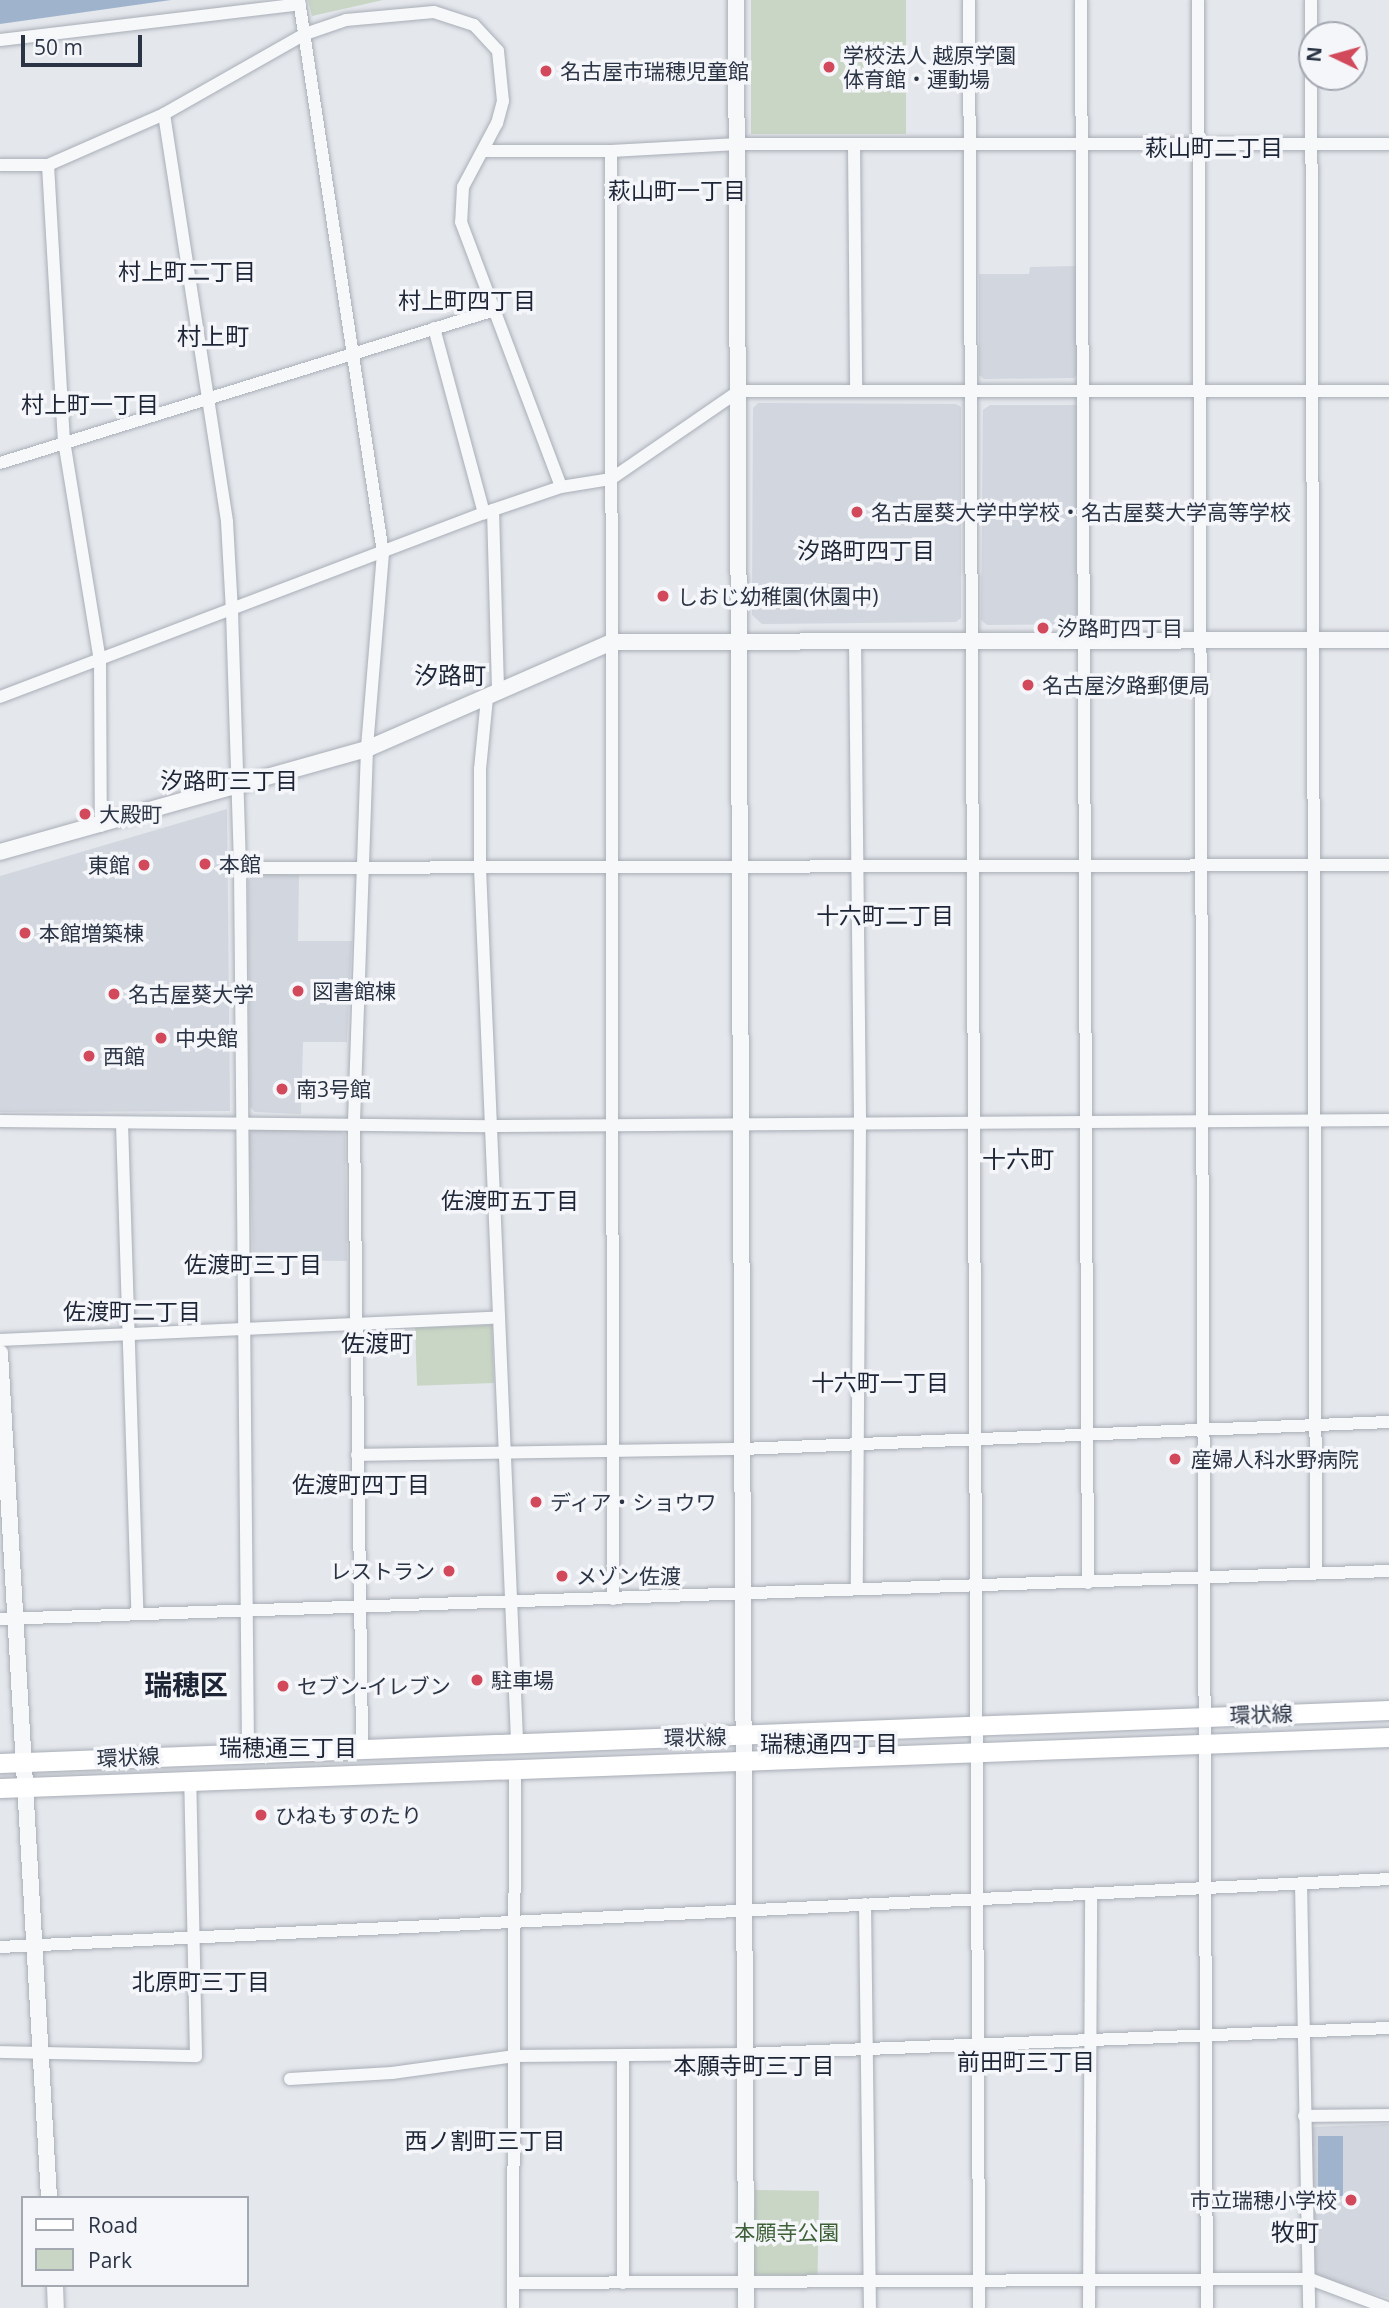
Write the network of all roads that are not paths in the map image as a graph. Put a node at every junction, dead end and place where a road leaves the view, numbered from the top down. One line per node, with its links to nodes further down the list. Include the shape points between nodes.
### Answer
1 (453, 0): 8 (street)
2 (736, 0): 12 (street)
3 (969, 0): 14 (street)
4 (1081, 0): 15 (street)
5 (1198, 0): 16 (street)
6 (1311, 0): 17 (street)
7 (300, 2): 9 (street); 10 (street)
8 (443, 13): 9 (street, via 395,12 346,20); 19 (street, via 474,25 489,38 503,68 500,112)
9 (305, 34): 11 (street); 25 (street)
10 (0, 40)
11 (164, 114): 22 (street); 33 (street)
12 (738, 144): 13 (street); 20 (street); 26 (street)
13 (854, 144): 14 (street); 27 (street)
14 (971, 144): 15 (street); 30 (street)
15 (1082, 144): 16 (street); 31 (street)
16 (1199, 144): 17 (street); 32 (street)
17 (1311, 144): 18 (street); 29 (street)
18 (1389, 144)
19 (483, 151): 20 (street); 23 (street, via 459,203 461,222)
20 (611, 151): 36 (street)
21 (0, 165): 22 (street)
22 (48, 165): 34 (street)
23 (495, 310): 24 (street); 37 (street)
24 (434, 328): 25 (street); 38 (street)
25 (352, 355): 33 (street); 39 (street)
26 (739, 391): 27 (street); 36 (street); 48 (street)
27 (856, 391): 30 (street)
28 (1389, 391): 29 (street)
29 (1311, 392): 32 (street); 42 (street)
30 (971, 393): 31 (street); 45 (street)
31 (1083, 393): 32 (street); 46 (street)
32 (1200, 393): 41 (street)
33 (206, 398): 34 (street); 40 (street, via 227,522)
34 (64, 441): 35 (street); 49 (street)
35 (0, 463)
36 (611, 479): 37 (street); 47 (street)
37 (561, 487): 38 (street)
38 (489, 511): 39 (street); 50 (street)
39 (383, 553): 40 (street); 52 (street)
40 (232, 611): 49 (street); 53 (street)
41 (1201, 640): 42 (street); 46 (street); 59 (street)
42 (1311, 640): 43 (street); 56 (street)
43 (1389, 640)
44 (855, 641): 45 (street); 48 (street); 64 (street)
45 (973, 641): 46 (street); 65 (street)
46 (1084, 641): 58 (street)
47 (612, 642): 48 (street); 50 (street); 61 (street)
48 (739, 642): 63 (street)
49 (100, 662): 51 (street); 54 (street)
50 (493, 696): 52 (street); 60 (street, via 480,769)
51 (0, 697)
52 (367, 749): 53 (street); 66 (street)
53 (239, 787): 54 (street); 62 (street)
54 (101, 826): 55 (street)
55 (0, 852)
56 (1312, 865): 57 (street); 59 (street); 72 (street)
57 (1389, 865)
58 (1085, 866): 59 (street); 65 (street); 70 (street)
59 (1202, 866): 71 (street)
60 (480, 868): 61 (street); 66 (street); 78 (street)
61 (612, 868): 63 (street); 77 (street)
62 (240, 869): 66 (street); 74 (street)
63 (740, 869): 64 (street); 79 (street)
64 (858, 869): 65 (street); 75 (street)
65 (973, 869): 69 (street)
66 (363, 870): 76 (street)
67 (1389, 1120): 72 (street)
68 (0, 1121): 73 (street)
69 (976, 1121): 70 (street); 75 (street); 90 (street)
70 (1086, 1121): 71 (street); 89 (street)
71 (1204, 1121): 72 (street); 88 (street)
72 (1314, 1121): 87 (street)
73 (122, 1123): 74 (street); 83 (street)
74 (243, 1123): 76 (street); 82 (street)
75 (860, 1123): 79 (street); 91 (street)
76 (354, 1124): 78 (street); 81 (street)
77 (612, 1124): 78 (street); 79 (street); 93 (street)
78 (490, 1126): 80 (street)
79 (741, 1126): 92 (street)
80 (497, 1317): 81 (street); 94 (street)
81 (358, 1321): 82 (street); 95 (street)
82 (246, 1328): 83 (street); 106 (street)
83 (127, 1332): 84 (street); 107 (street)
84 (0, 1340)
85 (0, 1353): 108 (street)
86 (1389, 1422): 87 (street)
87 (1315, 1426): 88 (street); 97 (street)
88 (1205, 1430): 89 (street); 98 (street)
89 (1087, 1432): 90 (street); 99 (street)
90 (976, 1439): 91 (street); 100 (street)
91 (859, 1442): 92 (street); 101 (street)
92 (742, 1449): 93 (street); 102 (street)
93 (613, 1451): 94 (street); 103 (street)
94 (502, 1454): 95 (street); 104 (street)
95 (357, 1455): 105 (street)
96 (1389, 1571): 97 (street)
97 (1316, 1572): 98 (street)
98 (1206, 1579): 99 (street); 110 (street)
99 (1088, 1583): 100 (street)
100 (974, 1586): 101 (street); 111 (street)
101 (857, 1587): 102 (street)
102 (742, 1594): 103 (street); 112 (street)
103 (613, 1599): 104 (street)
104 (508, 1602): 105 (street); 114 (street)
105 (362, 1608): 106 (street); 116 (street)
106 (249, 1611): 107 (street); 117 (street)
107 (137, 1613): 108 (street)
108 (6, 1619): 119 (street)
109 (1389, 1710): 110 (main road, 環状線)
110 (1207, 1716): 111 (main road, 環状線); 115 (street)
111 (973, 1724): 112 (main road, 環状線); 118 (street)
112 (743, 1736): 114 (main road, 環状線); 121 (street)
113 (1389, 1737): 115 (main road, 環状線)
114 (517, 1741): 116 (main road, 環状線)
115 (1207, 1745): 118 (main road, 環状線); 128 (street)
116 (362, 1747): 117 (main road, 環状線)
117 (248, 1751): 119 (main road, 環状線)
118 (973, 1753): 121 (main road, 環状線); 130 (street)
119 (23, 1762): 120 (main road, 環状線); 125 (street)
120 (0, 1763)
121 (745, 1763): 122 (main road, 環状線); 132 (street)
122 (516, 1771): 123 (main road, 環状線); 133 (street)
123 (190, 1780): 125 (main road, 環状線); 134 (street)
124 (0, 1787): 125 (main road, 環状線)
125 (26, 1787): 136 (street)
126 (1389, 1879): 127 (street)
127 (1301, 1884): 128 (street); 138 (street)
128 (1203, 1888): 129 (street); 139 (street)
129 (1091, 1894): 130 (street); 140 (street)
130 (974, 1899): 131 (street); 141 (street)
131 (864, 1904): 132 (street); 143 (street)
132 (747, 1908): 133 (street); 145 (street)
133 (512, 1921): 134 (street); 147 (street)
134 (194, 1934): 136 (street); 142 (street, via 196,2056)
135 (0, 1947): 136 (street)
136 (37, 1947): 142 (street)
137 (1389, 2028): 138 (street)
138 (1302, 2032): 139 (street); 149 (street)
139 (1204, 2036): 140 (street); 154 (street)
140 (1090, 2041): 141 (street); 153 (street)
141 (976, 2045): 143 (street); 156 (street)
142 (40, 2050): 144 (street); 151 (street)
143 (867, 2050): 145 (street); 155 (street)
144 (0, 2052)
145 (744, 2054): 146 (street); 157 (street)
146 (623, 2055): 147 (street); 159 (street)
147 (515, 2056): 148 (street, via 392,2073); 158 (street)
148 (290, 2079)
149 (1304, 2116): 150 (street); 152 (street)
150 (1389, 2116)
151 (49, 2196)
152 (1310, 2279): 154 (street); 168 (street); 169 (street)
153 (1089, 2280): 154 (street); 156 (street); 166 (street)
154 (1207, 2280): 167 (street)
155 (870, 2281): 156 (street); 157 (street); 164 (street)
156 (979, 2281): 165 (street)
157 (746, 2282): 159 (street); 163 (street)
158 (513, 2283): 159 (street); 162 (street)
159 (623, 2283)
160 (55, 2287): 161 (street)
161 (57, 2308)
162 (513, 2308)
163 (746, 2308)
164 (870, 2308)
165 (979, 2308)
166 (1089, 2308)
167 (1207, 2308)
168 (1310, 2308)
169 (1387, 2308)

